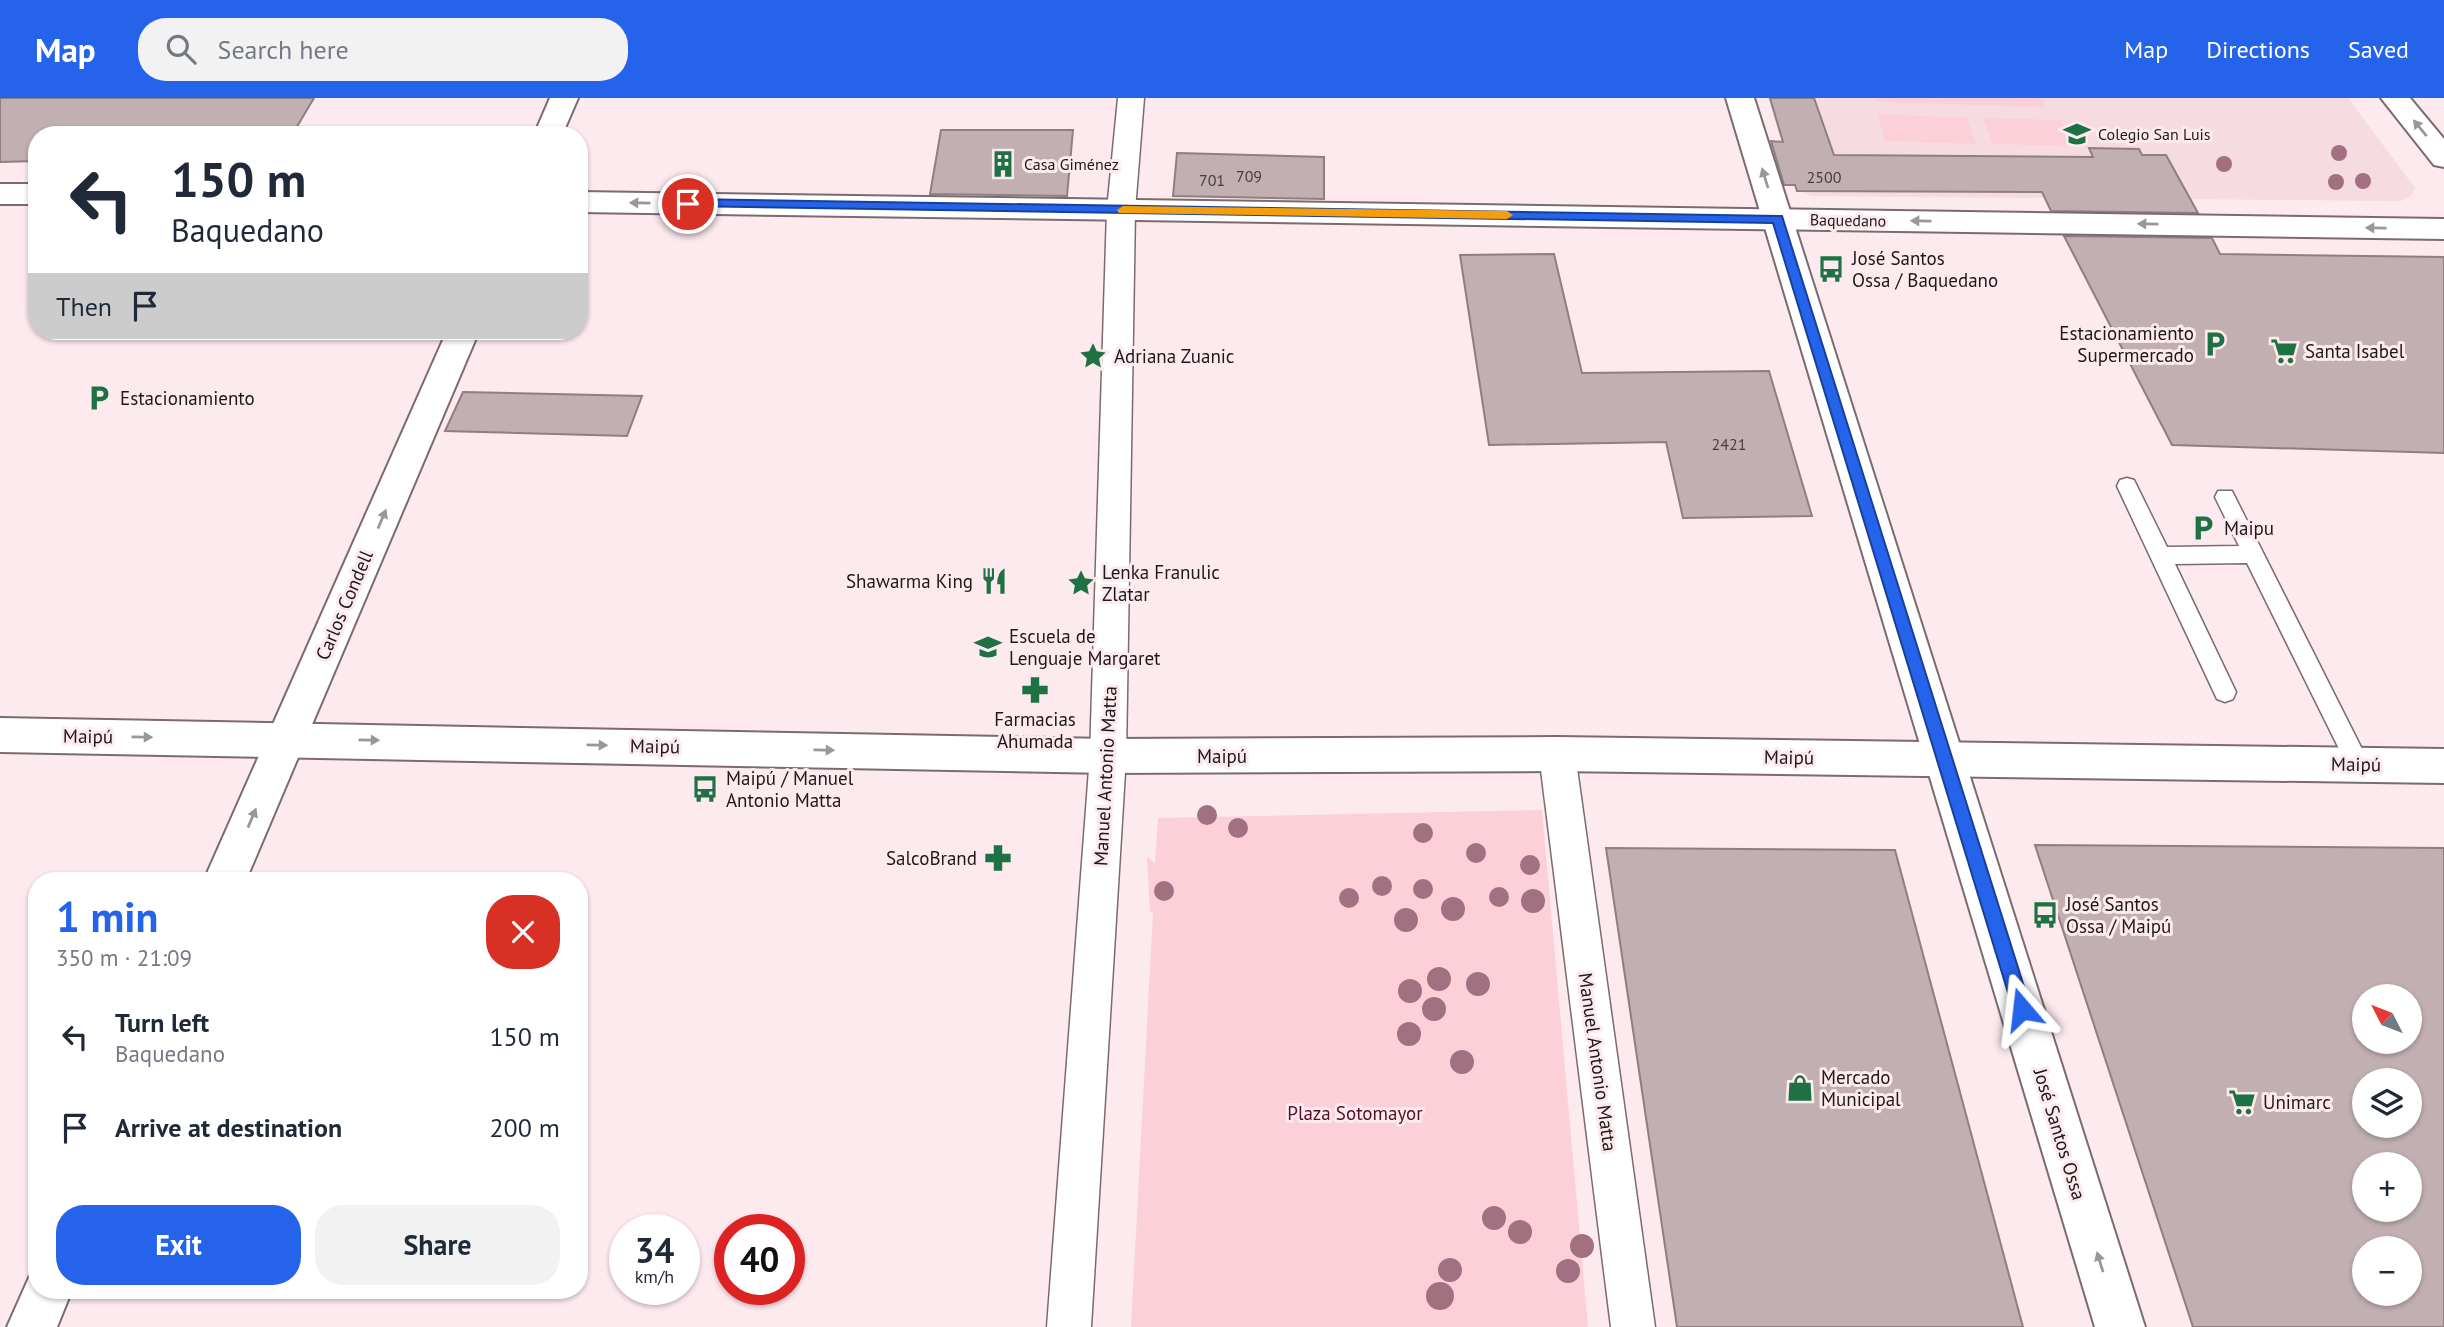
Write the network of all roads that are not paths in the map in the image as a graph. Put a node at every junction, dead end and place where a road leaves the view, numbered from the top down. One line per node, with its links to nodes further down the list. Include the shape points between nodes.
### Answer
1 (564, 98): 5 (street)
2 (1131, 98): 10 (street, Manuel Antonio Matta)
3 (1740, 98): 11 (street, José Santos Ossa, one-way to 3)
4 (2395, 98): 6 (street, one-way to 4)
5 (552, 126)
6 (2444, 158)
7 (0, 194): 8 (street)
8 (28, 194)
9 (588, 202): 10 (street, Baquedano, one-way to 9)
10 (1121, 210): 11 (street, Baquedano); 22 (street, Manuel Antonio Matta)
11 (1777, 219): 12 (street, Baquedano, one-way to 11); 23 (street, José Santos Ossa)
12 (2444, 229)
13 (459, 340): 20 (street, Carlos Condell, one-way to 13)
14 (2127, 486): 17 (lane)
15 (2225, 497): 16 (lane)
16 (2254, 555): 17 (lane); 24 (lane)
17 (2161, 556): 18 (lane)
18 (2225, 692)
19 (0, 735): 20 (street, Maipú, one-way to 20)
20 (287, 738): 22 (street, Maipú, one-way to 22); 26 (street, Carlos Condell, one-way to 20)
21 (1557, 754): 22 (street, Maipú); 23 (street, Maipú); 30 (street, Manuel Antonio Matta)
22 (1108, 756): 29 (street, Manuel Antonio Matta)
23 (1944, 759): 24 (street, Maipú); 31 (street, José Santos Ossa, one-way to 23)
24 (2358, 765): 25 (street, Maipú)
25 (2444, 766)
26 (228, 872)
27 (44, 1299): 28 (street)
28 (32, 1327)
29 (1069, 1327)
30 (1633, 1327)
31 (2120, 1327)

